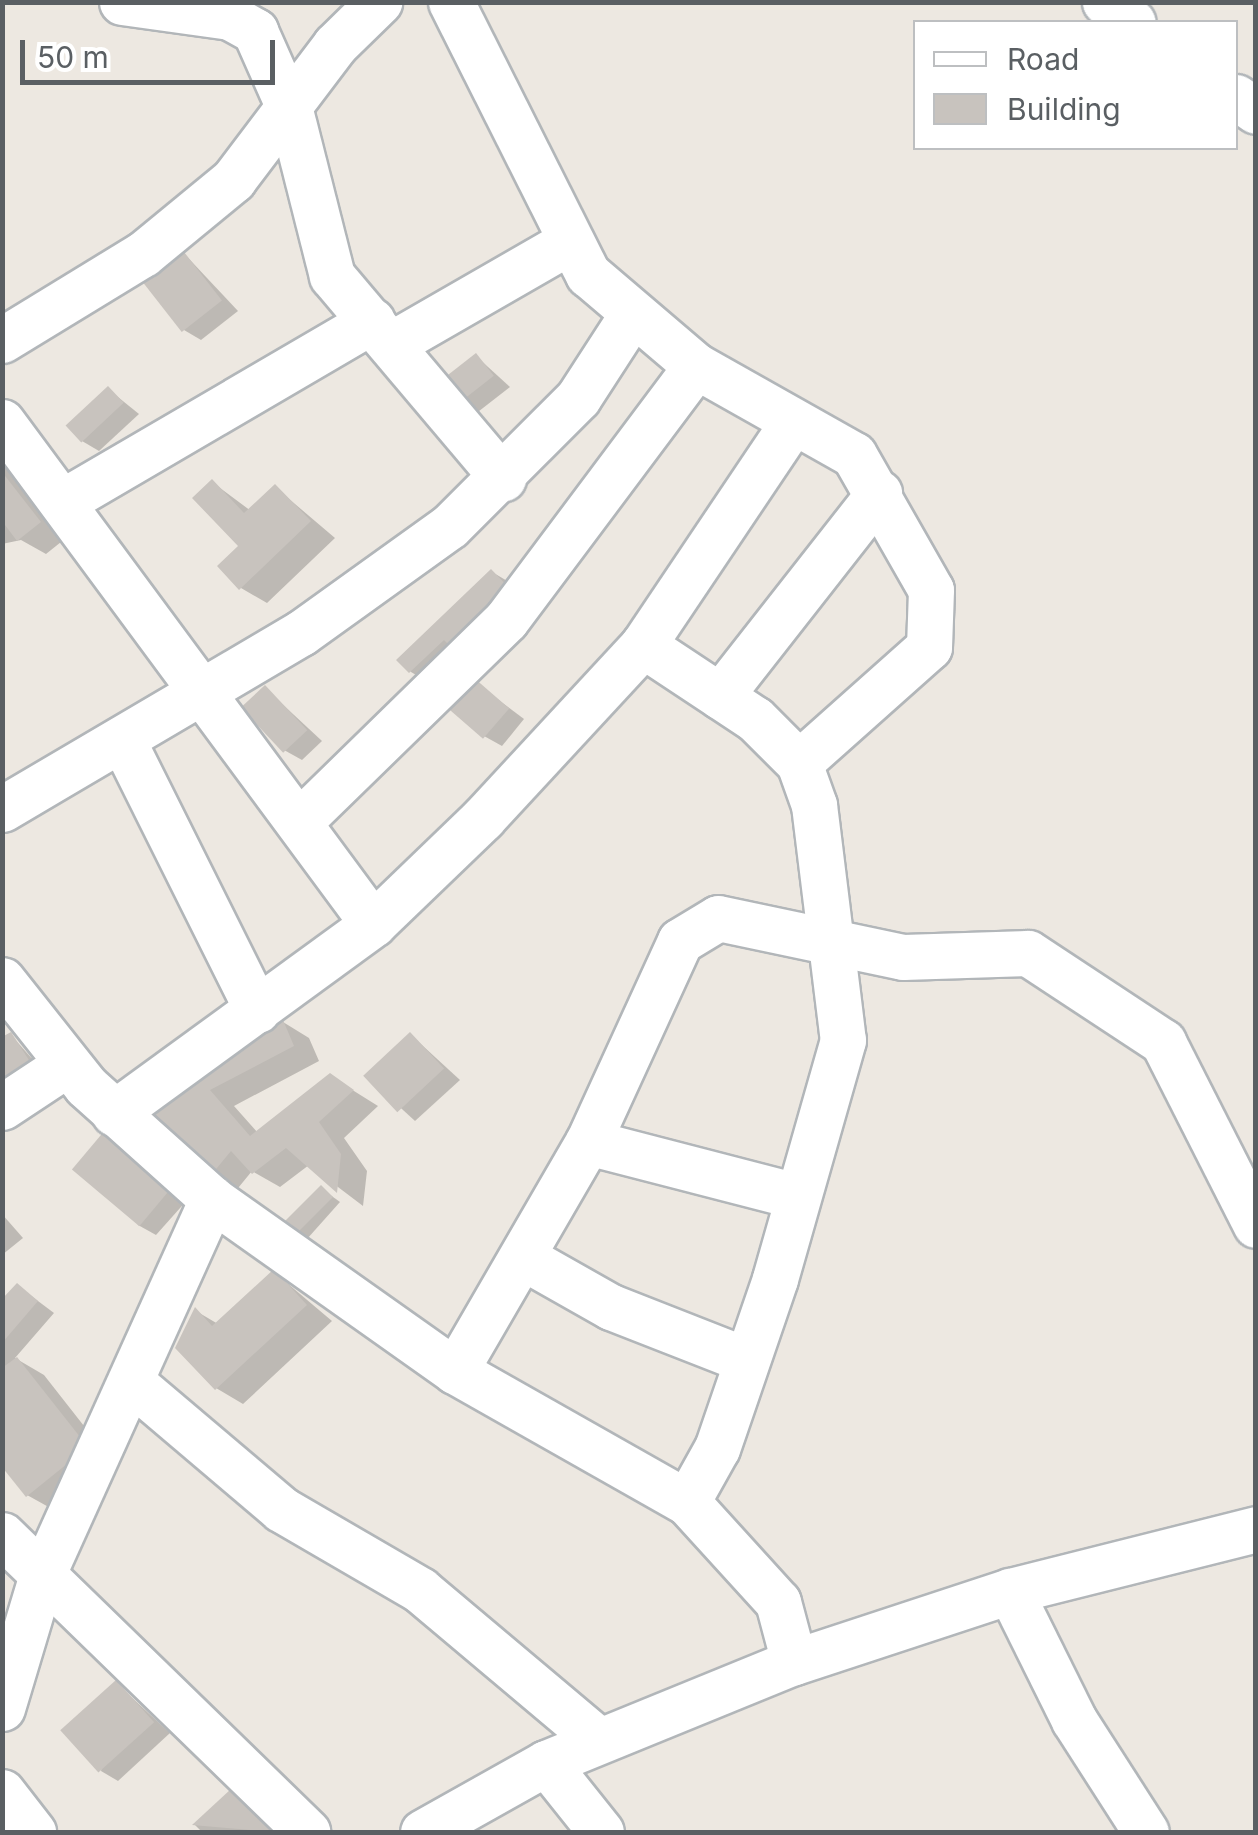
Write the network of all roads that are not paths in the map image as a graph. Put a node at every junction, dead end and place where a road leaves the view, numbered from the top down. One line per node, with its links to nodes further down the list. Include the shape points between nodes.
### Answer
1 (122, 2): 6 (street, via 243,21)
2 (380, 2): 6 (street, via 335,45)
3 (451, 2): 7 (street)
4 (1105, 2): 5 (street)
5 (1130, 20)
6 (290, 110): 9 (street, via 324,255); 10 (street, via 262,152 175,230)
7 (566, 243): 8 (street); 9 (street)
8 (631, 316): 11 (street); 14 (street, via 578,398)
9 (383, 331): 14 (street); 16 (street)
10 (2, 340)
11 (696, 366): 13 (street); 23 (street, via 506,620)
12 (2, 422): 16 (street)
13 (793, 422): 15 (street, via 836,439); 17 (street)
14 (503, 478): 18 (street, via 373,586)
15 (880, 493): 19 (street); 21 (street, via 931,590 937,618 929,647)
16 (62, 502): 18 (street)
17 (643, 645): 19 (street); 24 (street)
18 (197, 691): 20 (street); 23 (street)
19 (720, 696): 21 (street)
20 (122, 739): 22 (street); 27 (street)
21 (799, 763): 25 (street, via 814,806)
22 (2, 809)
23 (299, 822): 24 (street)
24 (373, 924): 27 (street)
25 (828, 946): 31 (street, via 718,918 699,924 654,990); 32 (street, via 844,1040); 34 (street, via 903,956 1011,950 1088,990 1163,1042)
26 (2, 980): 28 (street)
27 (257, 1010): 30 (street)
28 (67, 1064): 29 (street); 30 (street)
29 (2, 1107)
30 (114, 1113): 33 (street)
31 (588, 1142): 32 (street); 35 (street)
32 (793, 1195): 36 (street)
33 (212, 1199): 37 (street); 38 (street)
34 (1256, 1226)
35 (526, 1259): 36 (street, via 611,1306); 37 (street)
36 (746, 1360): 39 (street)
37 (454, 1371): 39 (street)
38 (135, 1385): 42 (street); 46 (street, via 281,1510 420,1590)
39 (688, 1502): 44 (street, via 778,1602)
40 (1256, 1530): 43 (street)
41 (2, 1535): 42 (street)
42 (41, 1578): 45 (street); 50 (street)
43 (1010, 1591): 44 (street); 53 (street, via 1074,1720)
44 (794, 1662): 46 (street)
45 (2, 1708)
46 (598, 1740): 47 (street)
47 (546, 1763): 51 (street); 52 (street)
48 (2, 1792): 49 (street)
49 (33, 1832)
50 (307, 1832)
51 (423, 1832)
52 (601, 1832)
53 (1146, 1832)

